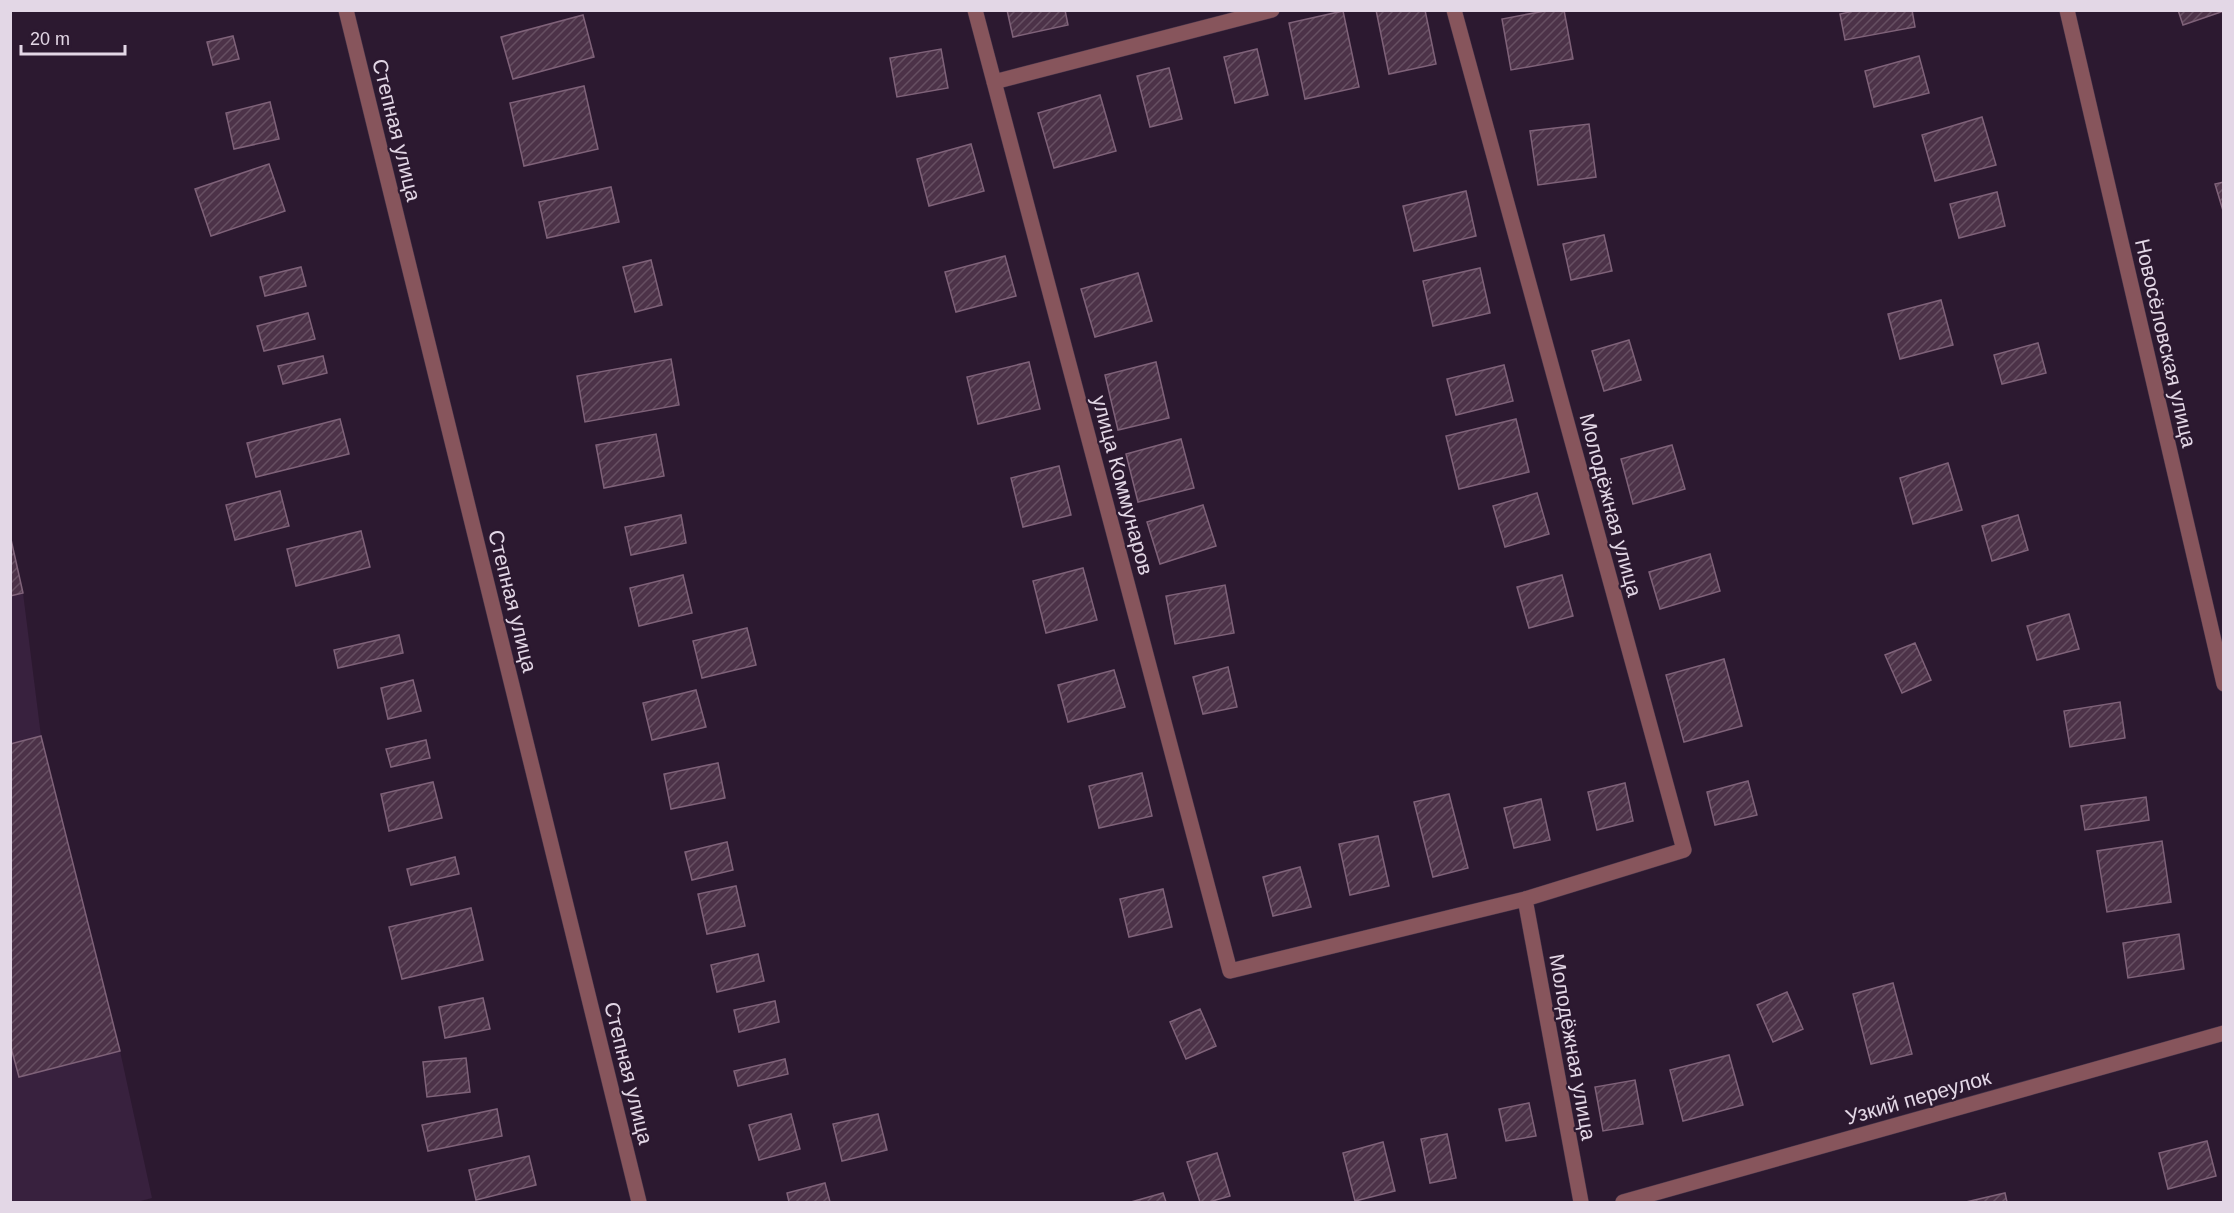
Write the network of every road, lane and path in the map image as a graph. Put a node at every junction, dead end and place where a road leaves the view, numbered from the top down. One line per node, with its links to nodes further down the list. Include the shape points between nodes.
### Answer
1 (346, 10): 11 (street, Степная улица)
2 (975, 10): 6 (street, улица Коммунаров)
3 (1272, 10): 6 (street)
4 (1454, 10): 8 (street, Молодёжная улица, via 1684,850)
5 (2067, 10): 7 (street, Новосёловская улица)
6 (994, 82): 9 (street, улица Коммунаров)
7 (2223, 684)
8 (1525, 899): 9 (street, Молодёжная улица); 12 (street, Молодёжная улица)
9 (1230, 971)
10 (2223, 1033): 13 (street, Узкий переулок)
11 (639, 1203)
12 (1581, 1203)
13 (1623, 1203)

